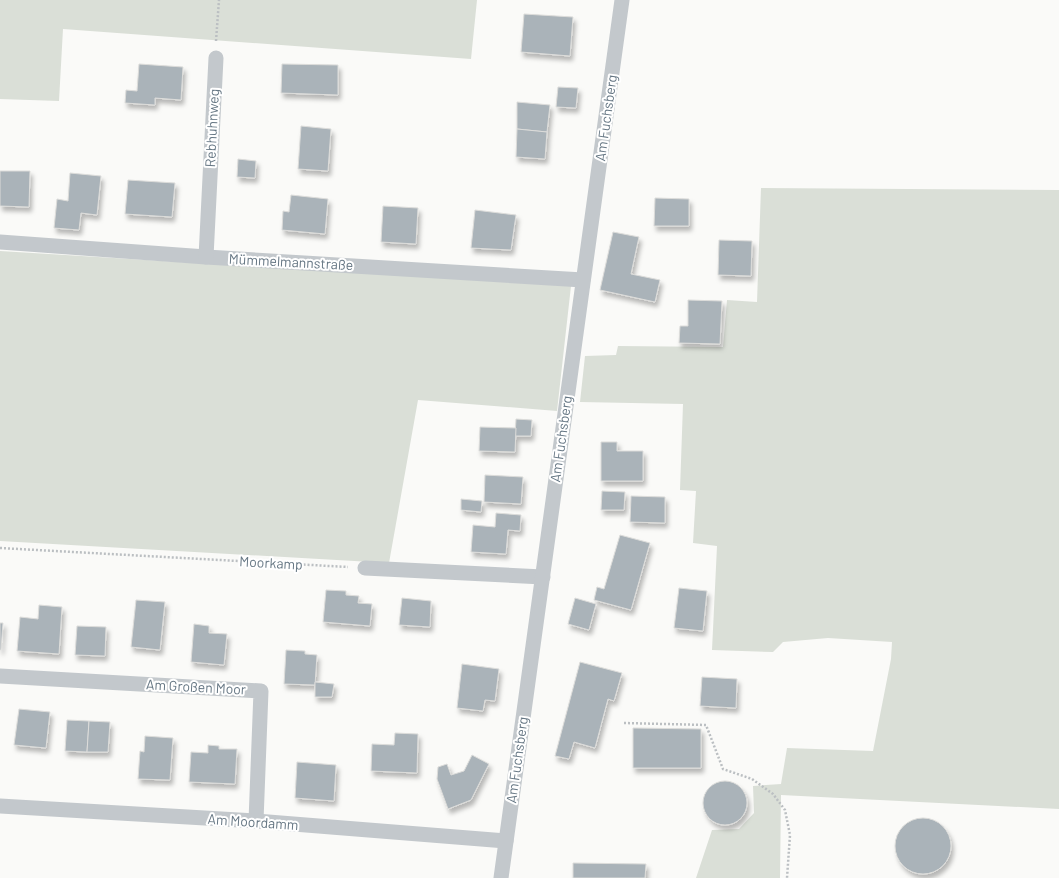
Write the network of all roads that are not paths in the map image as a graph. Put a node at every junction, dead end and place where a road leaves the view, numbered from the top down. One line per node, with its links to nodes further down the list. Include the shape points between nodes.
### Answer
1 (622, 0): 5 (street, Am Fuchsberg)
2 (216, 58): 4 (street, Rebhuhnweg)
3 (0, 242): 4 (street, Mümmelmannstraße)
4 (206, 257): 5 (street, Mümmelmannstraße)
5 (583, 280): 7 (street, Am Fuchsberg)
6 (365, 568): 7 (street)
7 (543, 577): 11 (street, Am Fuchsberg)
8 (0, 676): 10 (street, Am Großen Moor, via 261,691)
9 (0, 806): 10 (street, Am Moordamm)
10 (256, 821): 11 (street, Am Moordamm)
11 (506, 841): 12 (street, Am Fuchsberg)
12 (501, 878)

